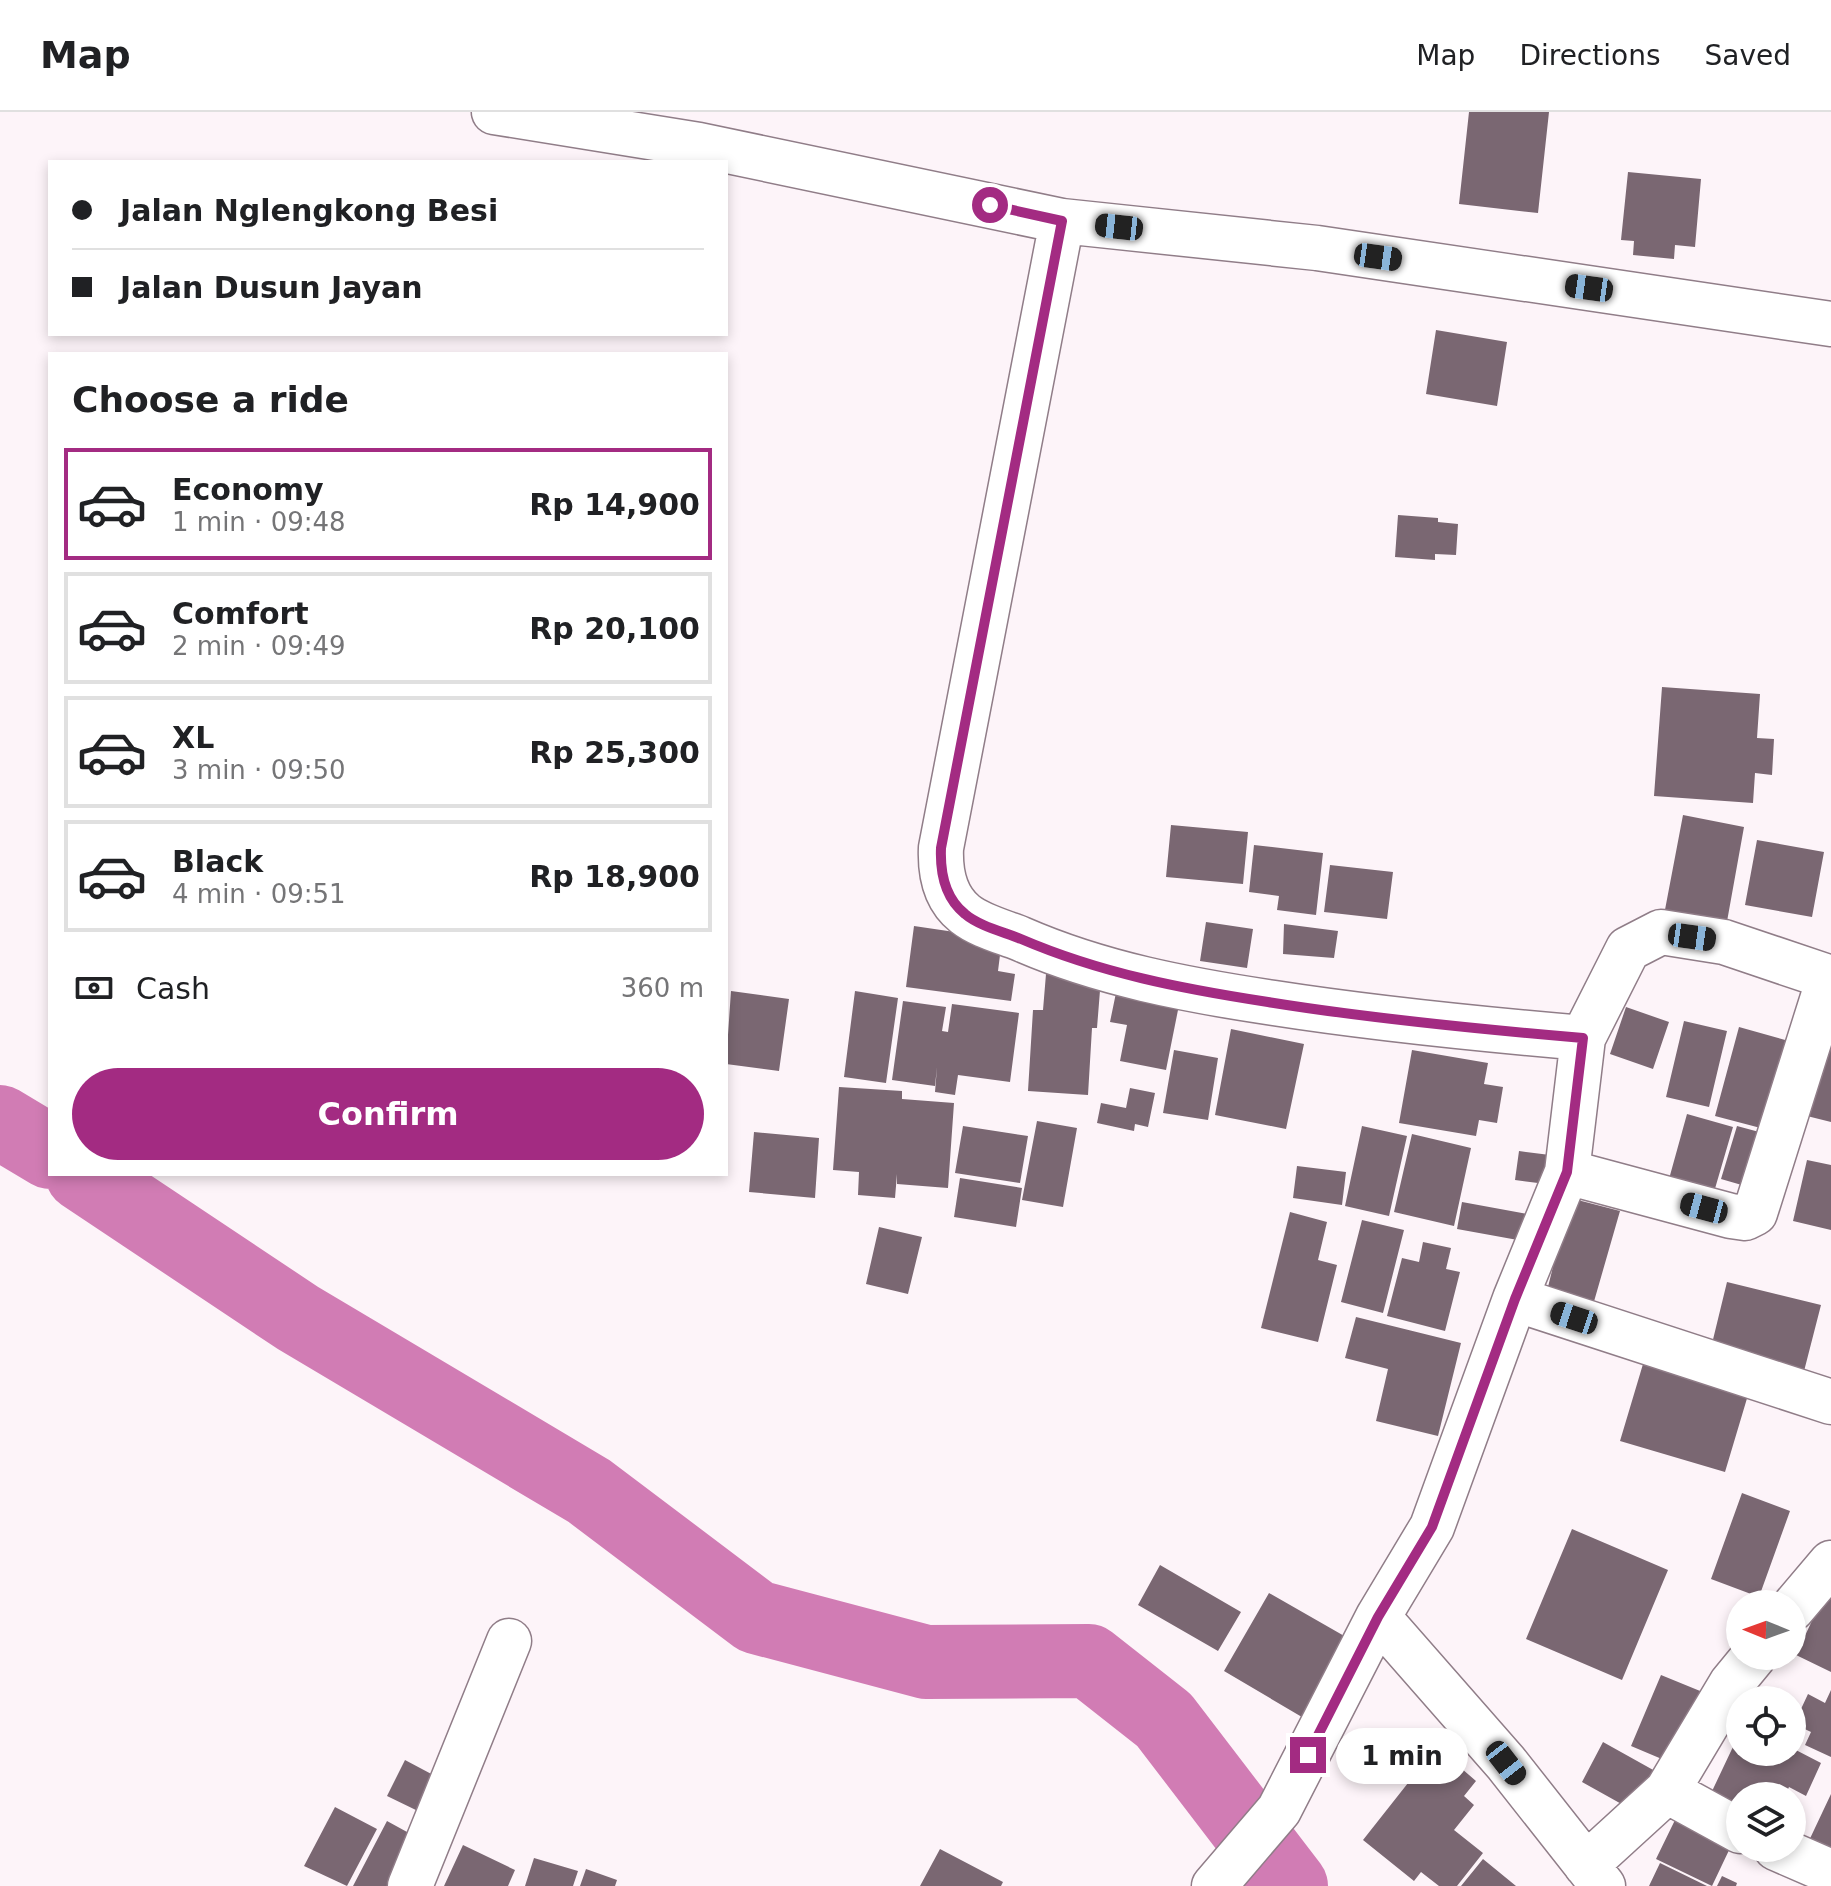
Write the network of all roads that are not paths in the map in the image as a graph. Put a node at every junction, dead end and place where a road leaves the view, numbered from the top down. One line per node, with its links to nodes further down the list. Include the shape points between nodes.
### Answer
1 (494, 112): 2 (street, via 699,145)
2 (1062, 221): 3 (street, via 1317,248); 5 (street, via 941,848 940,873 950,895 965,914 991,926 1068,960 1127,976 1392,1021)
3 (1831, 324)
4 (1830, 978): 5 (street, via 1724,942 1661,932 1628,949); 6 (street, via 1755,1213 1731,1216)
5 (1583, 1038): 6 (street)
6 (1567, 1172): 7 (street)
7 (1515, 1299): 8 (street); 11 (street, via 1432,1527)
8 (1831, 1402)
9 (1831, 1563): 10 (street)
10 (1806, 1592)
11 (1378, 1617): 17 (street, via 1279,1810); 19 (street, via 1506,1763)
12 (509, 1641): 20 (street)
13 (1742, 1670): 14 (street)
14 (1667, 1791): 15 (street); 19 (street)
15 (1726, 1823)
16 (1806, 1861): 18 (street)
17 (1227, 1871)
18 (1831, 1872)
19 (1595, 1876)
20 (410, 1886)

